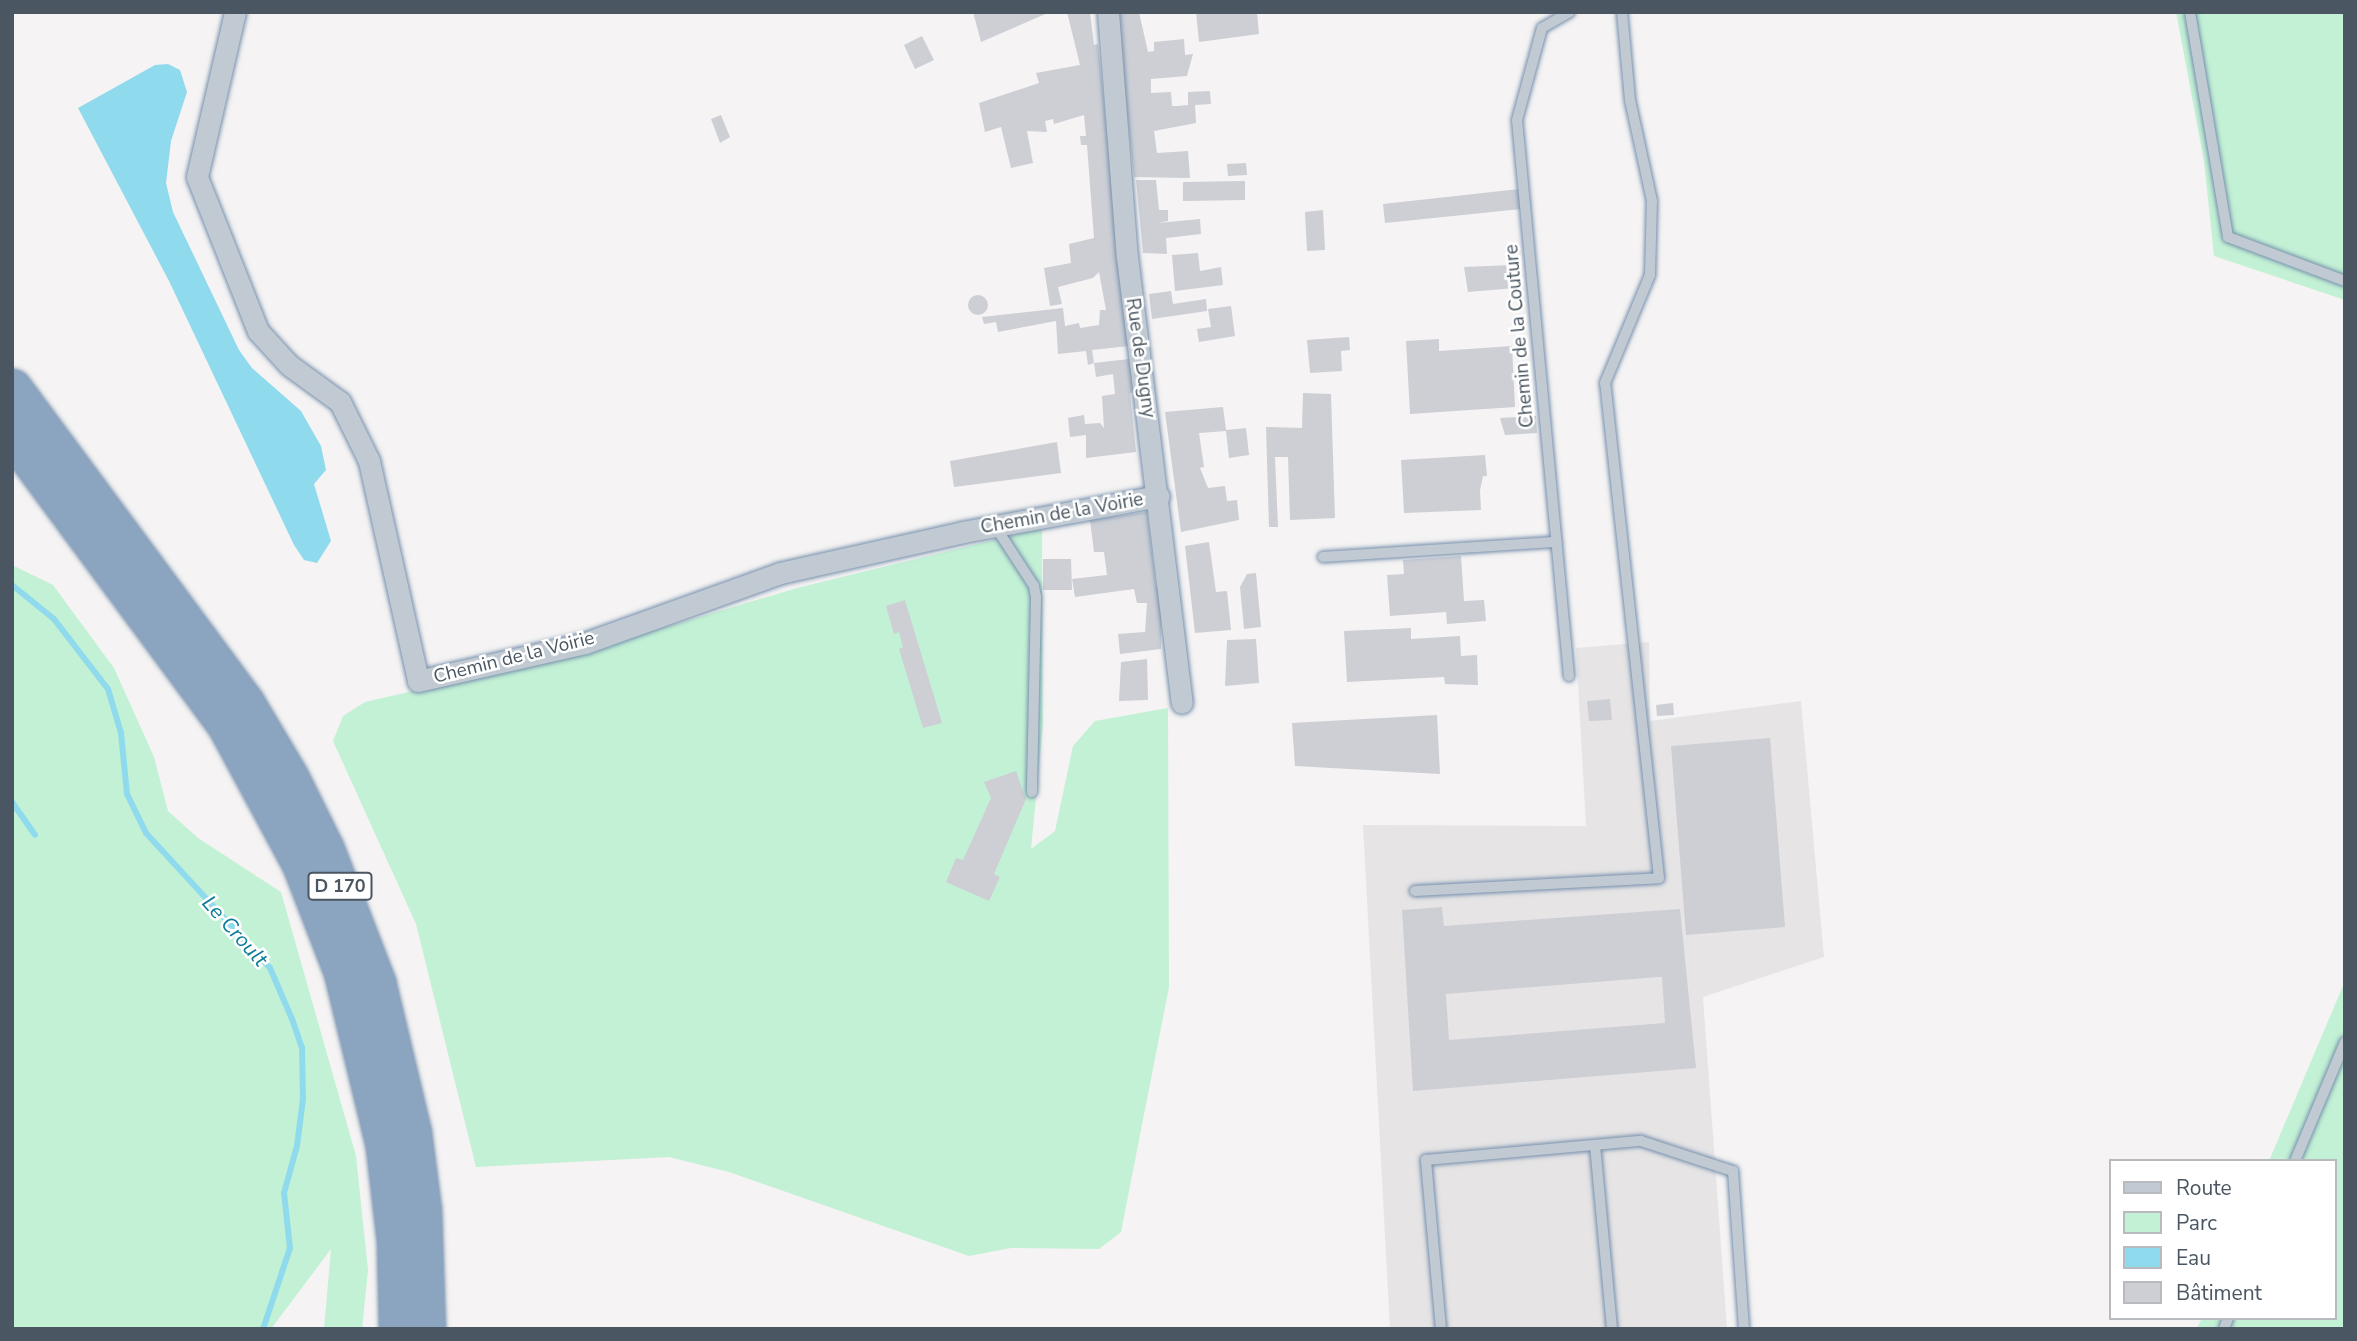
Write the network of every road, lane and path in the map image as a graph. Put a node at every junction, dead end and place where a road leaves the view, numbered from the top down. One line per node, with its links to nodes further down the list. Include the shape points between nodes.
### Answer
1 (235, 12): 10 (street, Chemin de la Voirie, via 197,177 258,331 289,365 340,402 369,461 418,681 584,643 780,573)
2 (1108, 12): 9 (street, Rue de Dugny, via 1126,257)
3 (1570, 12): 11 (lane, Chemin de la Couture, via 1542,28 1517,120)
4 (1622, 12): 16 (lane, via 1630,100 1652,201 1650,275 1605,383 1659,878)
5 (2190, 12): 6 (lane, via 2228,237)
6 (2345, 281)
7 (12, 388): 21 (highway, D 170, via 245,704 289,777 325,850 376,982 409,1120 422,1211)
8 (12, 435): 20 (highway, D 170, via 226,724 301,863 343,972 383,1133 396,1241)
9 (1159, 496): 10 (street, Chemin de la Voirie); 14 (street, Rue de Dugny)
10 (995, 526): 15 (lane, via 1034,586 1036,597)
11 (1557, 542): 12 (lane); 13 (lane, Chemin de la Couture)
12 (1323, 557)
13 (1569, 676)
14 (1182, 703)
15 (1032, 792)
16 (1415, 891)
17 (2345, 1042): 19 (lane)
18 (1595, 1145): 22 (lane, via 1426,1160); 23 (lane); 24 (lane, via 1641,1141 1733,1171)
19 (2295, 1159)
20 (398, 1329)
21 (426, 1329)
22 (1441, 1329)
23 (1612, 1329)
24 (1744, 1329)

